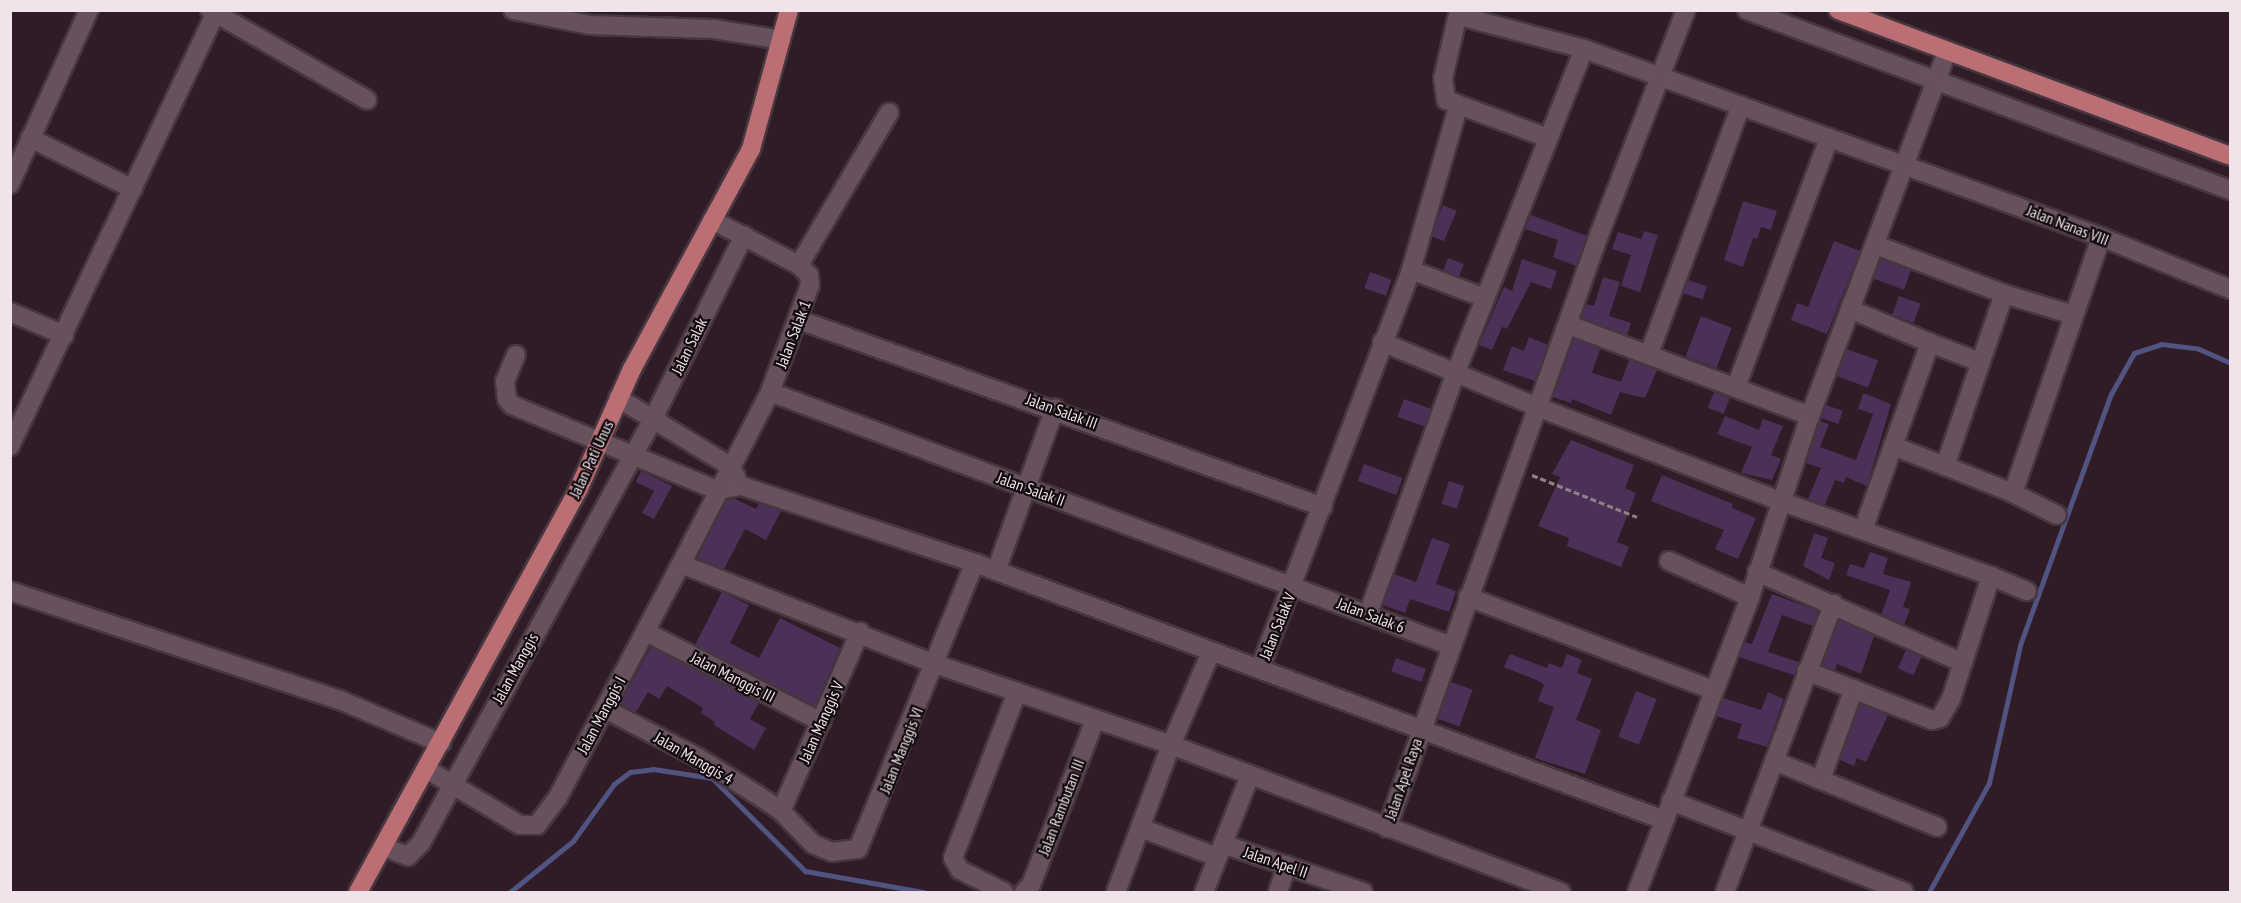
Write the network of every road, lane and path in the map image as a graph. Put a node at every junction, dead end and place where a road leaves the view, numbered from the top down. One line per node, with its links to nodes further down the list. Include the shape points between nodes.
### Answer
1 (89, 10): 18 (street)
2 (513, 10): 9 (street, via 590,25 714,29)
3 (789, 10): 9 (main road, Jalan Pati Unus)
4 (1686, 10): 12 (street, Jalan Apel Raya)
5 (1747, 10): 13 (street)
6 (1838, 10): 11 (main road)
7 (213, 12): 14 (street); 24 (street)
8 (1460, 13): 10 (street, Jalan Nanas VIII); 16 (street, via 1442,85 1446,100)
9 (782, 40): 26 (main road, Jalan Pati Unus)
10 (1584, 49): 12 (street, Jalan Nanas VIII); 19 (street)
11 (1947, 51): 13 (street); 21 (main road)
12 (1658, 78): 15 (street, Jalan Nanas VIII); 38 (street, Jalan Apel Raya)
13 (1935, 81): 22 (street); 25 (street)
14 (367, 100)
15 (1741, 105): 20 (street, Jalan Nanas VIII); 42 (street)
16 (1458, 107): 19 (street); 30 (street, Jalan Salak V)
17 (889, 113): 29 (street)
18 (30, 138): 23 (street); 24 (street)
19 (1548, 138): 33 (street)
20 (1829, 138): 22 (street, Jalan Nanas VIII); 46 (street)
21 (2230, 156)
22 (1904, 164): 27 (street, Jalan Nanas VIII); 28 (street)
23 (10, 184)
24 (133, 189): 39 (street)
25 (2230, 190)
26 (728, 228): 29 (street); 50 (main road, Jalan Pati Unus); 50 (street, Jalan Salak)
27 (2101, 237): 31 (street, Jalan Nanas VIII); 36 (street)
28 (1876, 245): 32 (street); 34 (street)
29 (800, 265): 37 (street, Jalan Salak 1, via 810,279)
30 (1411, 270): 33 (street); 40 (street, Jalan Salak V)
31 (2229, 286)
32 (2004, 294): 36 (street); 44 (street)
33 (1485, 298): 45 (street)
34 (1850, 309): 41 (street); 51 (street)
35 (10, 312): 39 (street)
36 (2073, 315): 61 (street)
37 (800, 320): 47 (street, Jalan Salak 1); 48 (street, Jalan Salak III)
38 (1569, 325): 42 (street); 49 (street, Jalan Apel Raya)
39 (64, 335): 52 (street)
40 (1382, 342): 45 (street); 63 (street, Jalan Salak V)
41 (1930, 343): 44 (street); 53 (street)
42 (1649, 354): 46 (street)
43 (516, 355): 54 (street, via 505,381 507,399 512,405)
44 (1980, 362): 56 (street)
45 (1456, 372): 49 (street); 79 (street)
46 (1736, 387): 51 (street)
47 (770, 392): 55 (street, Jalan Salak 1); 59 (street, Jalan Salak II)
48 (1055, 408): 59 (street); 63 (street, Jalan Salak III)
49 (1540, 408): 57 (street, Jalan Apel Raya); 62 (street)
50 (635, 410): 54 (main road, Jalan Pati Unus); 54 (street, Jalan Salak); 55 (street)
51 (1810, 416): 62 (street)
52 (10, 446)
53 (1893, 446): 56 (street); 66 (street)
54 (616, 447): 60 (street); 95 (main road, Jalan Pati Unus); 98 (street, Jalan Manggis)
55 (730, 466): 58 (street); 60 (street, Jalan Salak 1)
56 (1945, 466): 61 (street)
57 (1516, 469): 65 (path); 76 (street, Jalan Apel Raya)
58 (742, 486): 60 (street); 68 (street)
59 (1028, 488): 70 (street); 73 (street, Jalan Salak II)
60 (716, 490): 69 (street, Jalan Manggis I)
61 (2013, 493): 64 (street)
62 (1780, 501): 66 (street); 71 (street)
63 (1323, 507): 73 (street, Jalan Salak V)
64 (2057, 515)
65 (1637, 517)
66 (1863, 530): 72 (street)
67 (1669, 561): 77 (street)
68 (975, 563): 70 (street); 85 (street, Jalan Manggis VI)
69 (681, 564): 80 (street, Jalan Manggis I); 81 (street)
70 (996, 571): 83 (street)
71 (1757, 572): 77 (street); 78 (street)
72 (1991, 576): 75 (street); 84 (street)
73 (1293, 585): 79 (street, Jalan Salak 6); 86 (street, Jalan Salak V)
74 (10, 591): 95 (street, via 340,700)
75 (2027, 591)
76 (1468, 597): 82 (street, Jalan Apel Raya); 89 (street)
77 (1750, 597): 89 (street)
78 (1833, 604): 84 (street); 87 (street)
79 (1368, 614): 82 (street, Jalan Salak 6)
80 (646, 632): 91 (street, Jalan Manggis I); 93 (street, Jalan Manggis III)
81 (860, 632): 85 (street); 93 (street, Jalan Manggis V)
82 (1449, 645): 94 (street, Jalan Apel Raya)
83 (1211, 652): 86 (street); 96 (street)
84 (1963, 663): 88 (street, via 1947,710 1937,720)
85 (935, 664): 90 (street); 102 (street, Jalan Manggis VI, via 858,849 832,852 813,844)
86 (1260, 668): 94 (street)
87 (1806, 671): 88 (street); 97 (street)
88 (1854, 689): 100 (street)
89 (1713, 690): 101 (street)
90 (1017, 693): 92 (street); 113 (street, via 957,843 954,865)
91 (604, 709): 98 (street, Jalan Manggis I, via 558,797 537,825 520,825); 102 (street, Jalan Manggis 4, via 699,758)
92 (1095, 720): 96 (street); 114 (street, Jalan Rambutan III, via 1031,885)
93 (821, 722): 102 (street, Jalan Manggis V)
94 (1420, 730): 103 (street); 106 (street, Jalan Apel Raya)
95 (441, 743): 98 (main road, Jalan Pati Unus)
96 (1170, 745): 99 (street); 105 (street)
97 (1774, 761): 100 (street); 107 (street)
98 (440, 777): 109 (main road, Jalan Pati Unus); 109 (street, Jalan Manggis, via 421,843)
99 (1249, 778): 106 (street); 108 (street)
100 (1821, 779): 104 (street)
101 (1671, 801): 103 (street); 107 (street)
102 (782, 811)
103 (1664, 820): 120 (street)
104 (1936, 826)
105 (1141, 828): 108 (street, Jalan Apel II); 115 (street)
106 (1386, 828): 111 (street)
107 (1748, 832): 121 (street); 122 (street)
108 (1220, 850): 110 (street, Jalan Apel II); 116 (street)
109 (393, 851): 112 (main road, Jalan Pati Unus)
110 (1287, 865): 117 (street); 118 (street, Jalan Apel II)
111 (1539, 889): 119 (street)
112 (358, 892)
113 (1004, 892)
114 (1024, 892)
115 (1116, 892)
116 (1204, 892)
117 (1278, 892)
118 (1363, 892)
119 (1561, 892)
120 (1636, 892)
121 (1725, 892)
122 (1904, 892)

